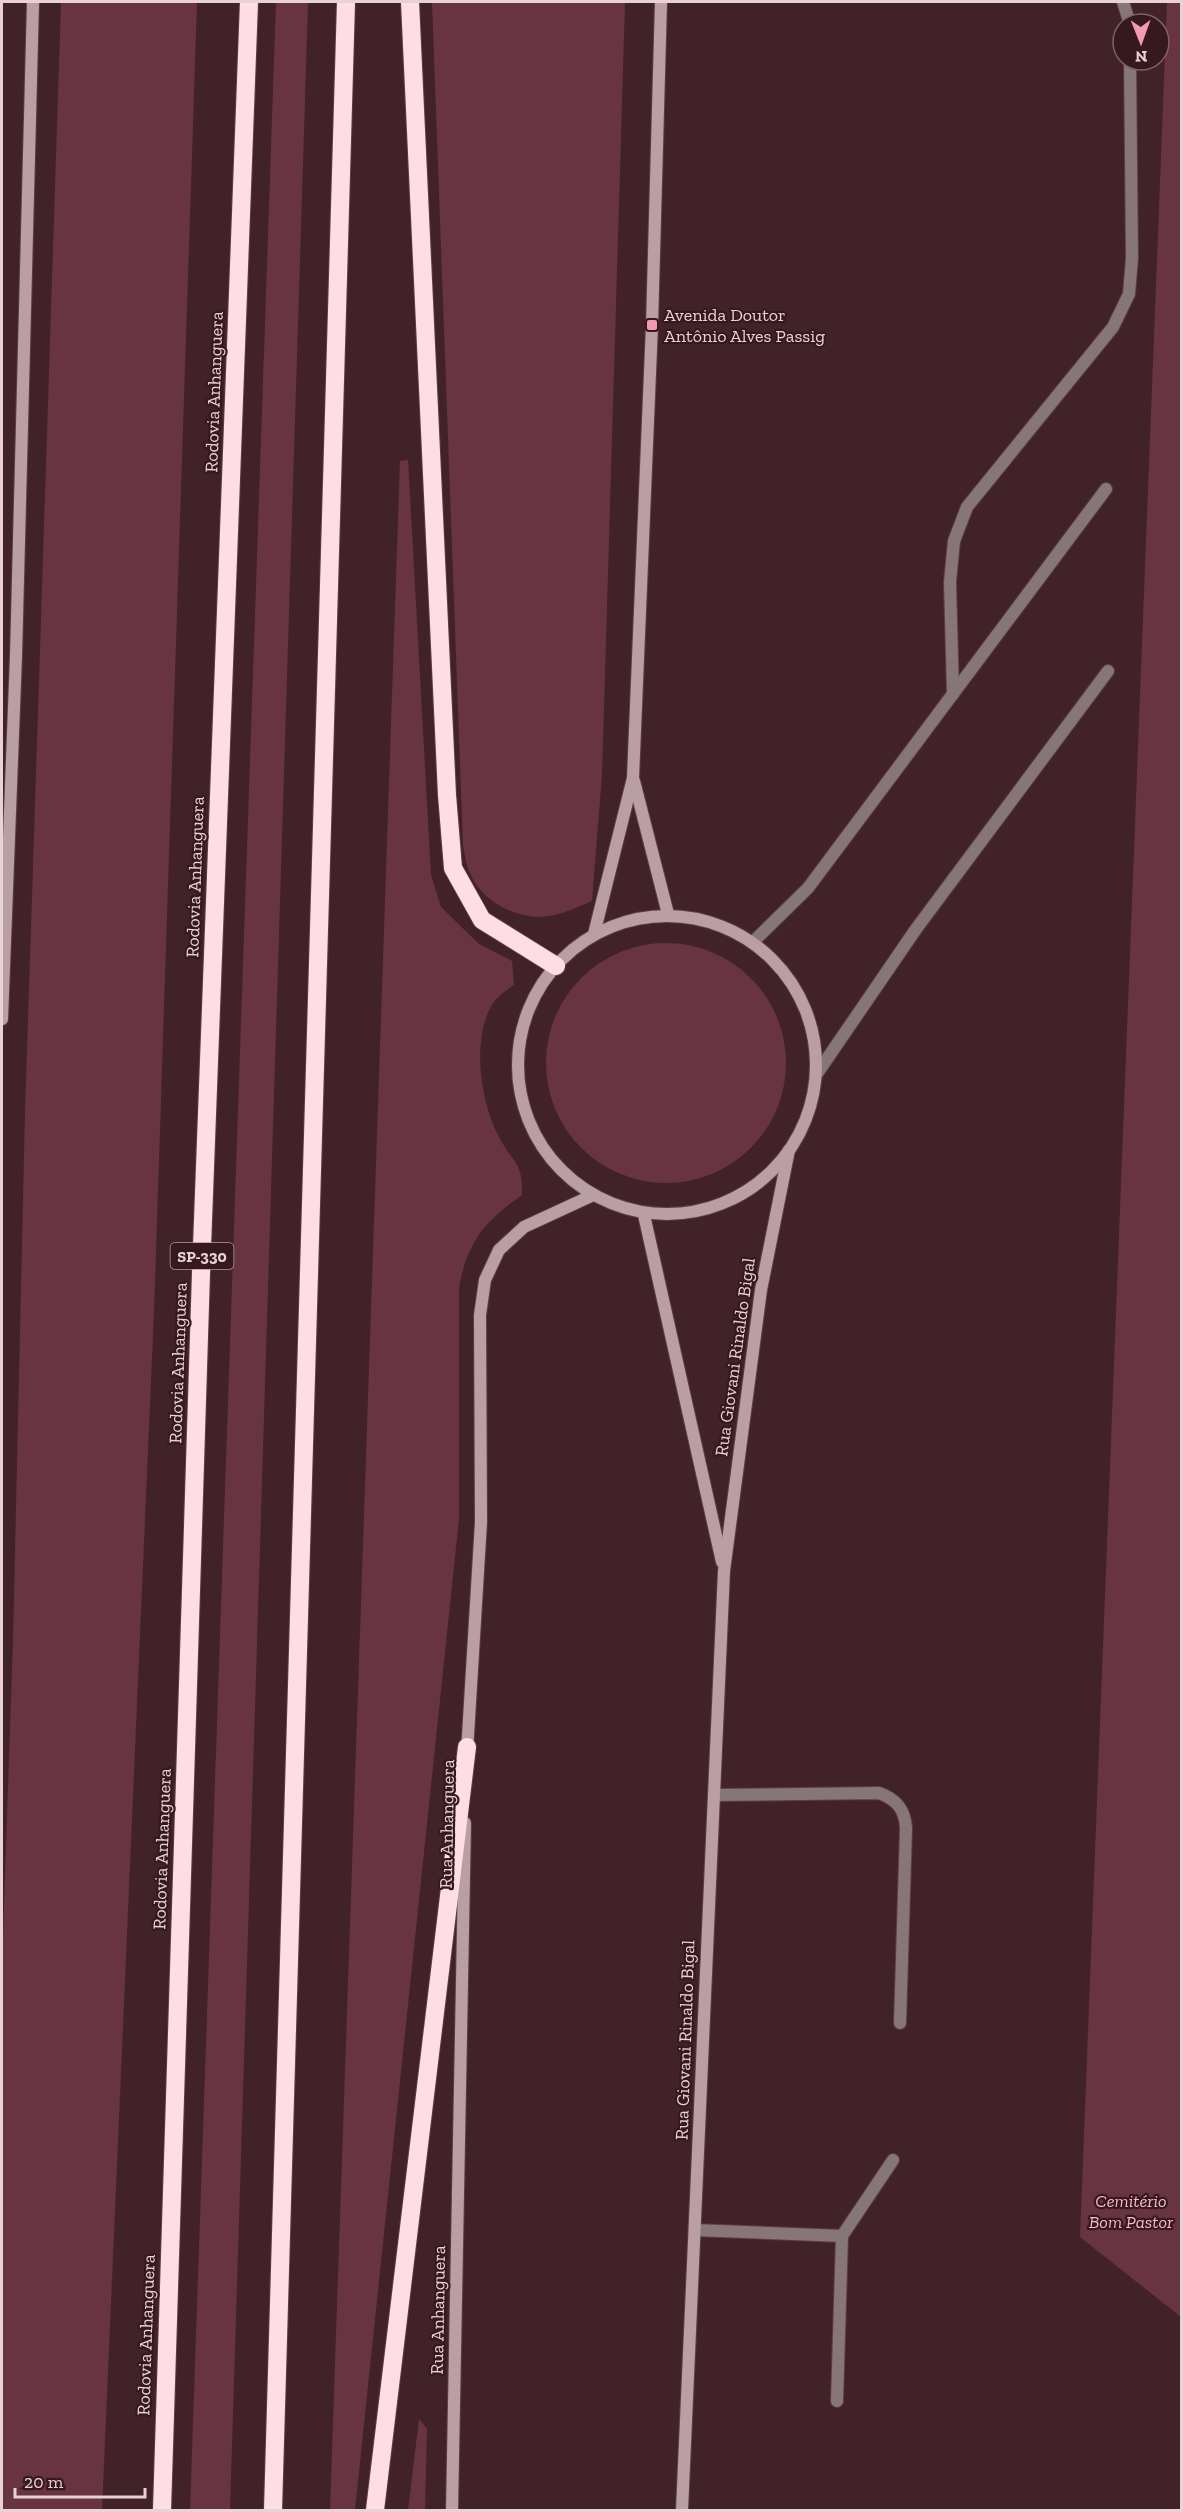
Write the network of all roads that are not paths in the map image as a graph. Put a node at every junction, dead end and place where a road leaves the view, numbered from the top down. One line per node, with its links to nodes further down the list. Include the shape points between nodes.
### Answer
1 (33, 2): 11 (street, via 16,656)
2 (248, 2): 29 (highway, Rodovia Anhanguera / SP-330, via 201,1285)
3 (346, 2): 30 (highway)
4 (410, 2): 15 (highway, via 453,867 482,920)
5 (661, 2): 10 (street, via 653,313)
6 (1130, 72): 9 (street, via 1129,294 1113,327 967,507 954,541 950,582)
7 (1106, 489): 9 (street)
8 (1108, 671): 17 (street, via 916,929)
9 (953, 694): 14 (street, via 808,888)
10 (633, 778): 12 (street); 13 (street)
11 (4, 895): 16 (street)
12 (668, 914): 13 (street, via 630,919); 14 (street, via 717,921)
13 (594, 934): 15 (street)
14 (754, 941): 17 (street, via 790,978 811,1025)
15 (556, 966): 19 (street, via 529,1010 518,1061 522,1092 526,1112 549,1159)
16 (2, 1019)
17 (816, 1075): 18 (street, via 807,1114)
18 (789, 1150): 20 (street, via 761,1180 726,1203 686,1214); 21 (street, Rua Giovani Rinaldo Bigal, via 761,1290)
19 (591, 1196): 20 (street, via 611,1207); 22 (street, Rua Anhanguera, via 524,1227 499,1250 485,1280 480,1315 481,1522)
20 (644, 1215): 21 (street, Rua Giovani Rinaldo Bigal)
21 (724, 1571): 23 (street, Rua Giovani Rinaldo Bigal)
22 (467, 1748): 31 (highway); 32 (street, Rua Anhanguera)
23 (714, 1795): 24 (street, via 879,1793 897,1803 906,1828); 26 (street, Rua Giovani Rinaldo Bigal)
24 (900, 2023)
25 (893, 2160): 27 (street)
26 (695, 2230): 27 (street); 33 (street, Rua Giovani Rinaldo Bigal)
27 (842, 2236): 28 (street)
28 (837, 2401)
29 (162, 2511)
30 (273, 2511)
31 (375, 2511)
32 (452, 2511)
33 (682, 2511)

